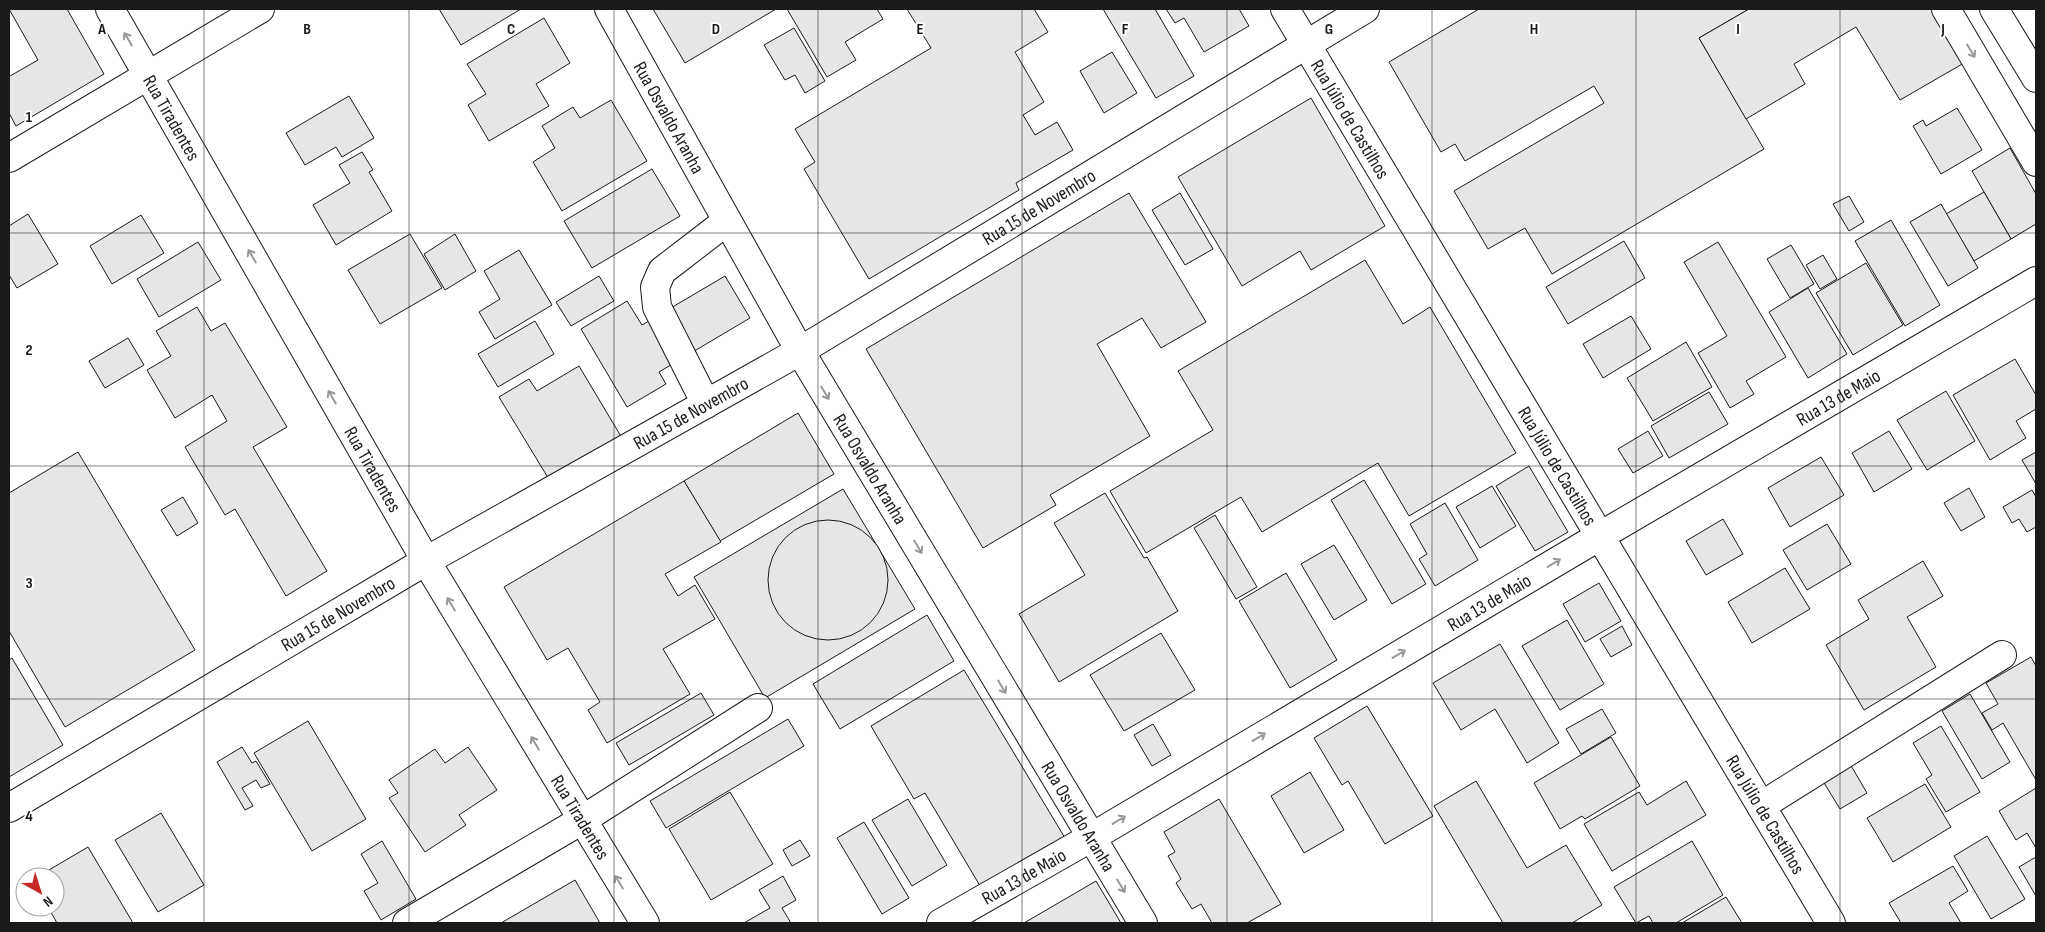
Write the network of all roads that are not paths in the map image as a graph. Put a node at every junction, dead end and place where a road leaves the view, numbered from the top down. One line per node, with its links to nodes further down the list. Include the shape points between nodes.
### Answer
1 (110, 9): 9 (street, Rua Tiradentes, one-way to 1)
2 (260, 9): 9 (street)
3 (609, 9): 13 (street, Rua Osvaldo Aranha)
4 (1285, 9): 8 (street, Rua Júlio de Castilhos)
5 (1365, 9): 8 (street, Rua 15 de Novembro)
6 (1946, 9): 12 (street, one-way to 12)
7 (1994, 9): 10 (street)
8 (1306, 44): 15 (street, Rua 15 de Novembro); 17 (street, Rua Júlio de Castilhos)
9 (149, 75): 11 (street); 18 (street, Rua Tiradentes, one-way to 9)
10 (2036, 78)
11 (9, 158)
12 (2036, 162)
13 (727, 221): 15 (street, Rua Osvaldo Aranha); 16 (street, via 662,271 655,287 657,307)
14 (2036, 281): 17 (street, Rua 13 de Maio)
15 (800, 351): 16 (street, Rua 15 de Novembro); 24 (street, Rua Osvaldo Aranha, one-way to 24)
16 (706, 404): 18 (street, Rua 15 de Novembro)
17 (1600, 536): 21 (street, Rua Júlio de Castilhos); 24 (street, Rua 13 de Maio, one-way to 17)
18 (426, 561): 22 (street, Rua 15 de Novembro); 23 (street, Rua Tiradentes, one-way to 18)
19 (2002, 655): 21 (street)
20 (758, 708): 23 (street)
21 (1761, 806): 29 (street, Rua Júlio de Castilhos)
22 (9, 808)
23 (582, 820): 25 (street); 26 (street, Rua Tiradentes, one-way to 23)
24 (1092, 837): 27 (street, Rua 13 de Maio); 28 (street, Rua Osvaldo Aranha, one-way to 28)
25 (407, 923)
26 (645, 923)
27 (941, 923)
28 (1143, 923)
29 (1831, 923)

